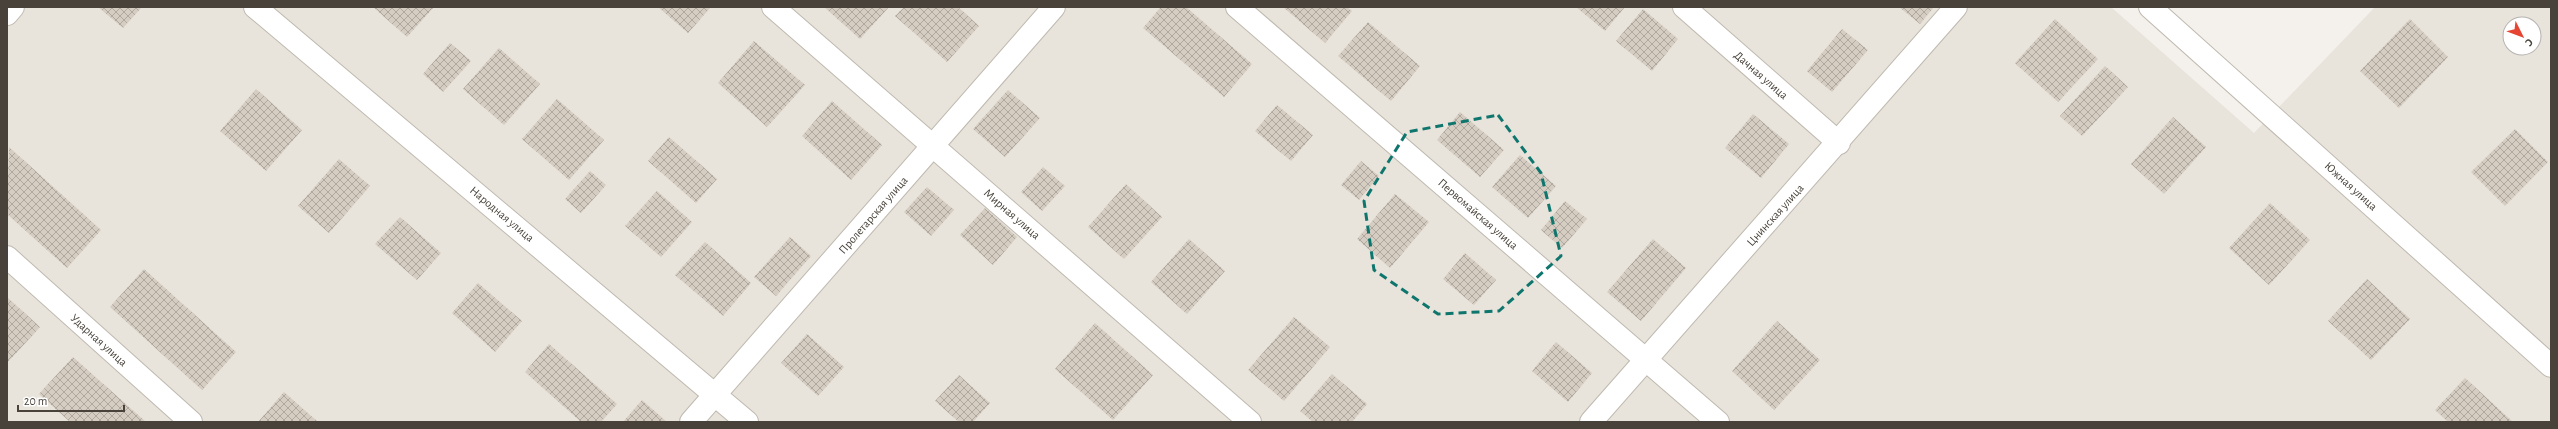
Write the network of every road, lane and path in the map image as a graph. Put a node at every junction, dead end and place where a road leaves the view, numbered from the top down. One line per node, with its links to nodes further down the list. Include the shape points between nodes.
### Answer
1 (13, 7): 9 (street)
2 (255, 7): 15 (street, Народная улица)
3 (773, 7): 11 (street, Мирная улица)
4 (1054, 7): 11 (street, Пролетарская улица)
5 (1238, 7): 13 (street, Первомайская улица)
6 (1684, 7): 10 (street, Дачная улица)
7 (1956, 7): 10 (street, Цнинская улица)
8 (2150, 7): 14 (street, Южная улица)
9 (7, 14)
10 (1839, 143): 13 (street, Цнинская улица)
11 (935, 146): 15 (street, Пролетарская улица); 19 (street, Мирная улица)
12 (7, 258): 16 (street, Ударная улица)
13 (1647, 360): 20 (street, Цнинская улица); 21 (street, Первомайская улица)
14 (2551, 366)
15 (715, 394): 17 (street, Пролетарская улица); 18 (street, Народная улица)
16 (191, 422)
17 (692, 422)
18 (747, 422)
19 (1250, 422)
20 (1591, 422)
21 (1718, 422)

